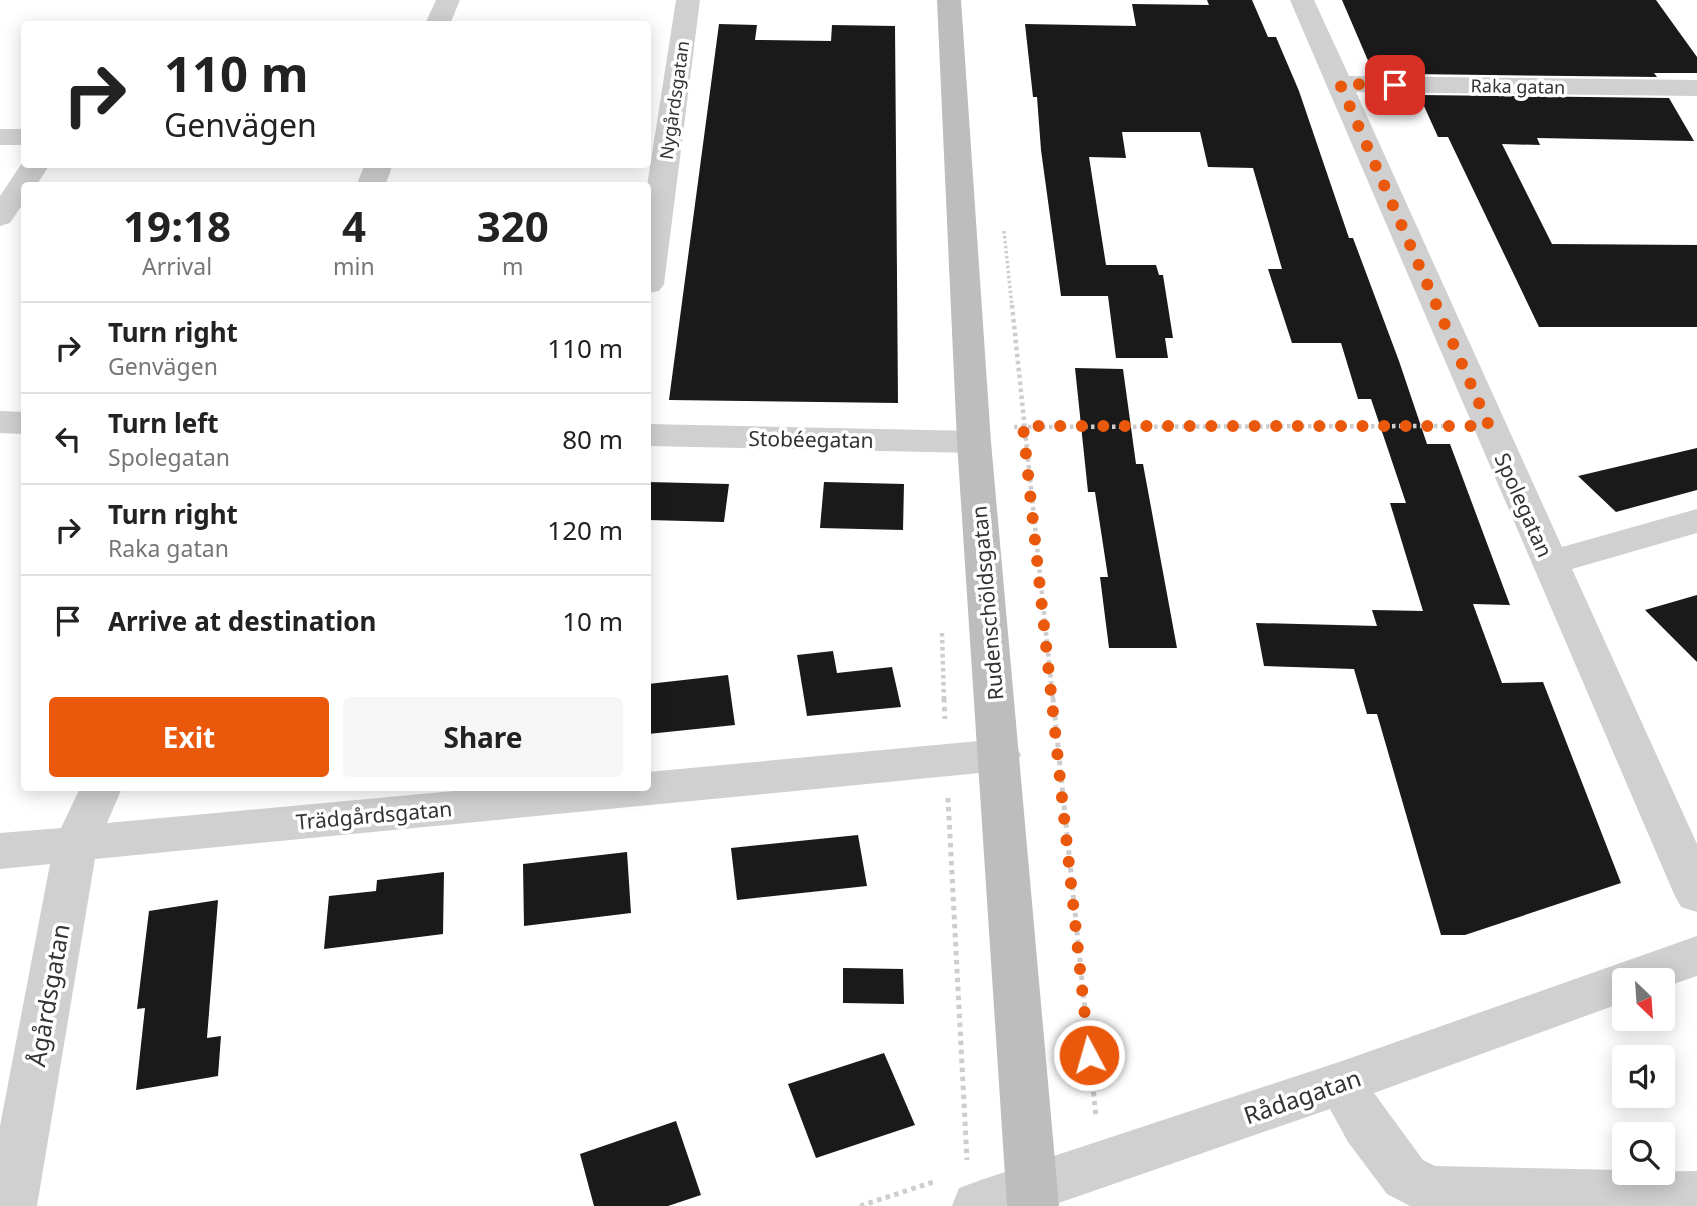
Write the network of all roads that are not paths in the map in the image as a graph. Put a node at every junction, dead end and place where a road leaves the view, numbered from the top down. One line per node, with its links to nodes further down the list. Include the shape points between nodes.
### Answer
1 (448, 0): 5 (street)
2 (688, 0): 12 (street, Nygårdsgatan)
3 (949, 0): 16 (street, Rudenschöldsgatan)
4 (1302, 0): 6 (street, Spolegatan)
5 (439, 21)
6 (1340, 84): 7 (street, Raka gatan); 18 (street, Spolegatan)
7 (1697, 88)
8 (0, 137): 9 (street)
9 (21, 137)
10 (21, 186): 11 (street)
11 (0, 217)
12 (651, 263)
13 (0, 422): 14 (street)
14 (21, 423)
15 (651, 435): 16 (street, Stobéegatan)
16 (974, 442): 19 (street, Rudenschöldsgatan)
17 (1697, 521): 18 (street)
18 (1549, 563): 25 (street, Spolegatan)
19 (1000, 755): 20 (street, Trädgårdsgatan); 32 (street, Rudenschöldsgatan)
20 (651, 789)
21 (100, 791): 23 (street, Ågårdsgatan)
22 (626, 791): 23 (street, Trädgårdsgatan)
23 (76, 844): 24 (street, Trädgårdsgatan); 33 (street, Ågårdsgatan)
24 (0, 851)
25 (1697, 894)
26 (1697, 956): 27 (street)
27 (1664, 968)
28 (1612, 986): 29 (street, Rådagatan)
29 (1342, 1083): 31 (street, via 1366,1126 1405,1178 1431,1190); 32 (street, Rådagatan, via 1100,1164)
30 (961, 1192): 32 (street, Rådagatan)
31 (1697, 1196)
32 (1032, 1197)
33 (10, 1206)

